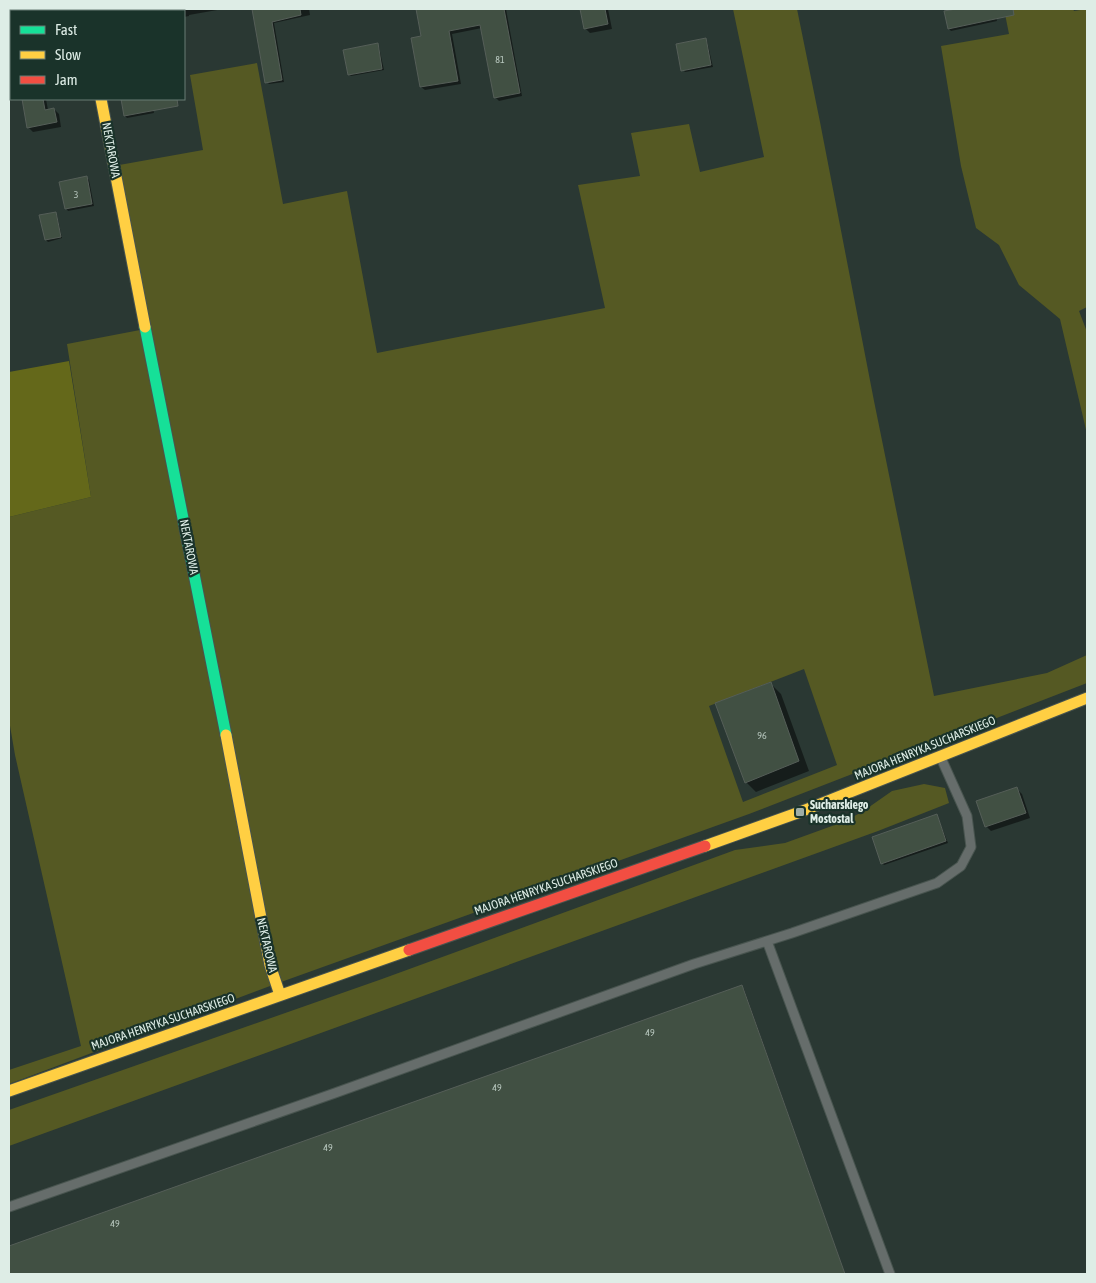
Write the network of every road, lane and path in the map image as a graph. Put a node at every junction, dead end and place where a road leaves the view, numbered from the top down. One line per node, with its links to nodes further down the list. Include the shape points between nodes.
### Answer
1 (102, 100): 5 (street, NEKTAROWA, via 128,247 270,966)
2 (1087, 698): 3 (street, MAJORA HENRYKA SUCHARSKIEGO)
3 (940, 758): 4 (lane, via 968,816 971,846 961,866 937,883); 5 (street, MAJORA HENRYKA SUCHARSKIEGO, via 800,812)
4 (767, 941): 7 (lane); 8 (lane)
5 (280, 995): 6 (street, MAJORA HENRYKA SUCHARSKIEGO)
6 (9, 1091)
7 (9, 1207)
8 (890, 1274)

